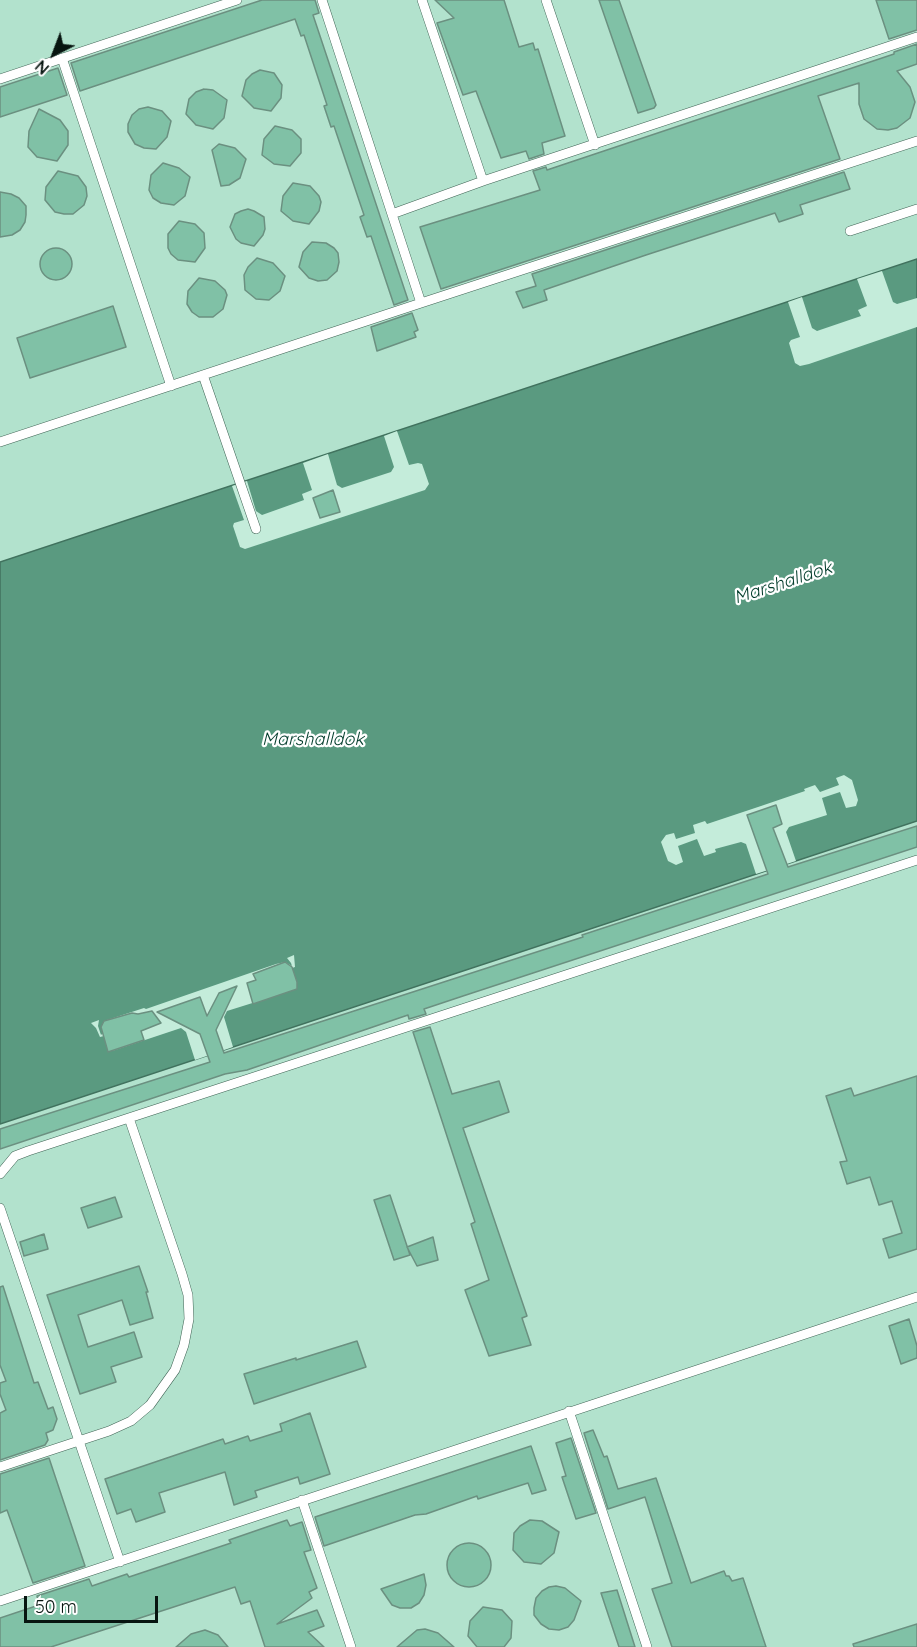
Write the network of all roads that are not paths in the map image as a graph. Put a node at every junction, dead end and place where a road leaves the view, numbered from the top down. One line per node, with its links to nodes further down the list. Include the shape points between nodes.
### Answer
1 (237, 0): 6 (lane)
2 (322, 0): 12 (lane)
3 (422, 0): 10 (lane)
4 (546, 0): 9 (lane)
5 (917, 37): 9 (lane)
6 (62, 58): 7 (lane); 16 (lane)
7 (0, 79)
8 (917, 141): 14 (lane)
9 (595, 145): 10 (lane)
10 (483, 181): 12 (lane)
11 (917, 209): 13 (lane)
12 (392, 214): 14 (lane)
13 (850, 231)
14 (421, 303): 15 (lane)
15 (203, 375): 16 (lane); 18 (lane)
16 (171, 386): 17 (lane)
17 (0, 442)
18 (256, 529)
19 (917, 860): 20 (lane)
20 (129, 1118): 21 (lane, via 15,1156); 25 (lane, via 182,1274 189,1319 175,1370 150,1405 131,1421)
21 (0, 1174)
22 (0, 1208): 25 (lane)
23 (917, 1297): 24 (lane)
24 (569, 1411): 27 (lane); 31 (lane)
25 (78, 1441): 26 (lane); 28 (lane)
26 (0, 1467)
27 (302, 1500): 28 (lane); 30 (lane)
28 (120, 1562): 29 (lane)
29 (0, 1601)
30 (351, 1647)
31 (647, 1647)

